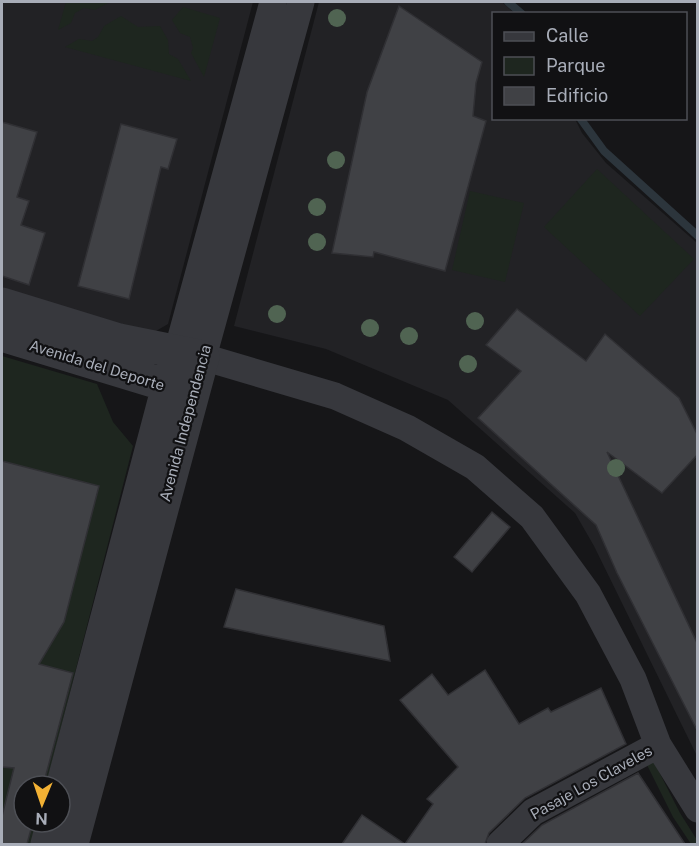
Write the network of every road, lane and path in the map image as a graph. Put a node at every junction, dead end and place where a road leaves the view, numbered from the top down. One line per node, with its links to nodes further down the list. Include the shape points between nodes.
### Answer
1 (273, 2): 5 (street, Avenida Independencia)
2 (301, 2): 5 (street, Avenida Independencia)
3 (2, 304): 5 (street, Avenida del Deporte, via 119,340)
4 (2, 335): 6 (street, Avenida del Deporte)
5 (190, 355): 6 (street, Avenida Independencia); 7 (street, via 335,396 407,428 475,467 532,517 588,594 633,679)
6 (180, 390): 8 (street, Avenida Independencia); 10 (street, Avenida Independencia)
7 (658, 745): 9 (street); 11 (street, Pasaje Los Claveles, via 533,812)
8 (66, 774)
9 (698, 808)
10 (72, 844)
11 (500, 844)

